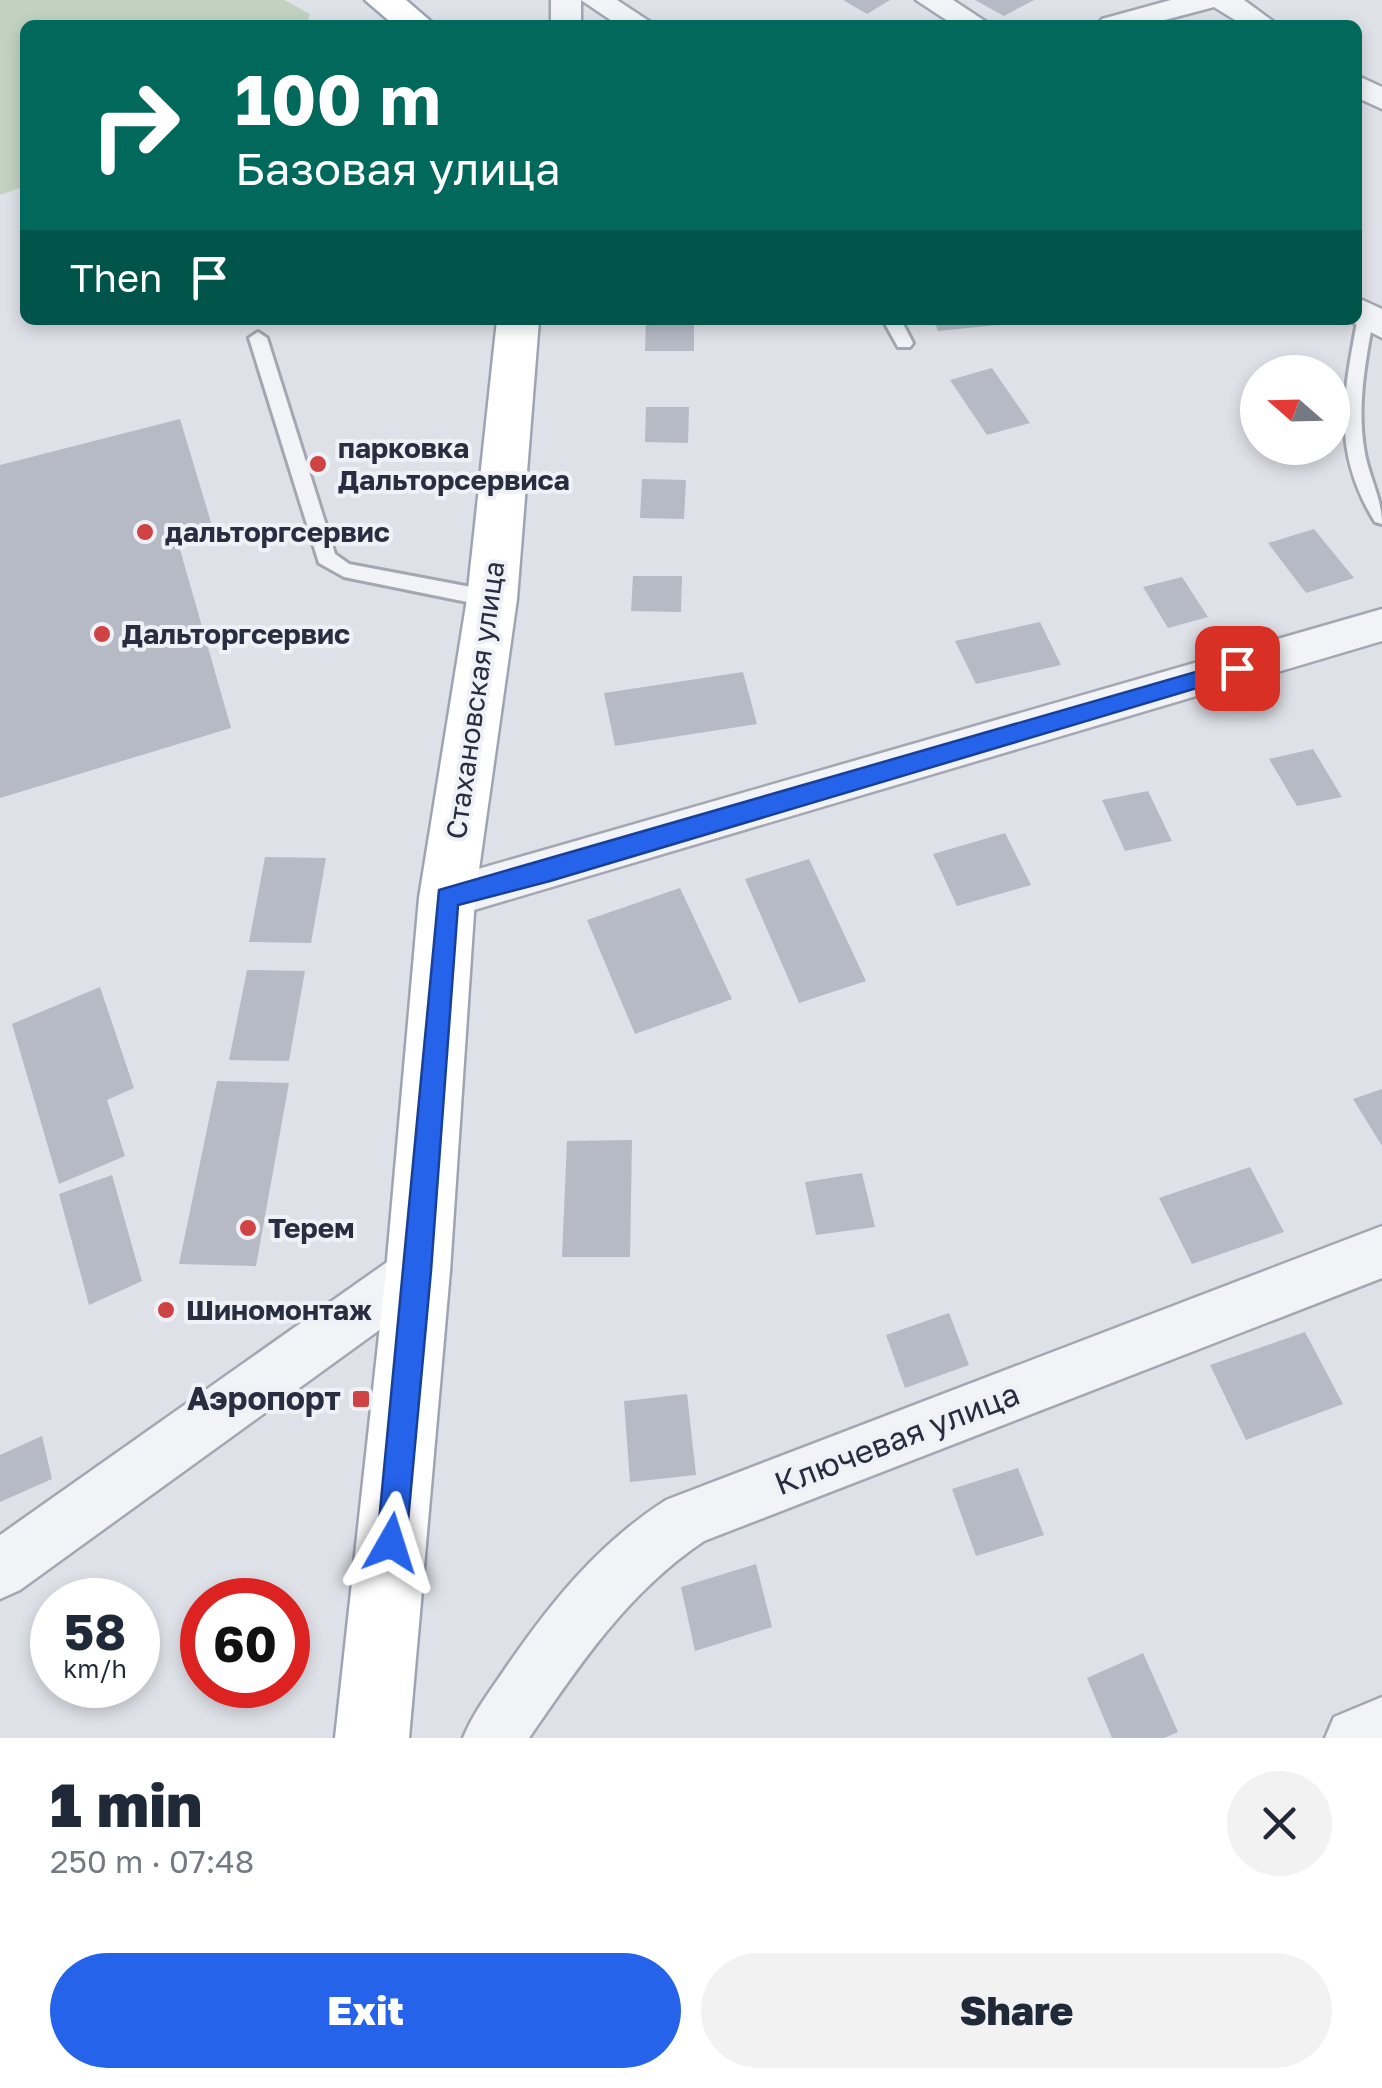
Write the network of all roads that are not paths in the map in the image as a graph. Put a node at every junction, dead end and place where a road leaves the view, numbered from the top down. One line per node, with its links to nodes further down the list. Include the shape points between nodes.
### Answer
1 (383, 0): 6 (main road)
2 (596, 0): 7 (street)
3 (931, 0): 8 (street)
4 (1206, 0): 9 (street)
5 (1224, 0): 10 (street)
6 (410, 20)
7 (631, 20)
8 (967, 20)
9 (1131, 20)
10 (1255, 20)
11 (1368, 317): 16 (lane, via 1354,372 1354,454 1358,480)
12 (518, 325): 17 (main road, Стахановская улица)
13 (894, 325): 15 (lane)
14 (258, 338): 17 (lane, via 326,558 344,570)
15 (904, 344)
16 (1382, 517)
17 (492, 600): 19 (main road, Стахановская улица)
18 (1382, 625): 19 (street)
19 (447, 898): 21 (main road, Стахановская улица)
20 (1382, 1252): 25 (street, Ключевая улица, via 686,1520 650,1540 608,1583)
21 (418, 1271): 22 (street); 24 (main road, Стахановская улица)
22 (0, 1570)
23 (1382, 1727): 26 (street)
24 (372, 1738)
25 (493, 1738)
26 (1355, 1738)

